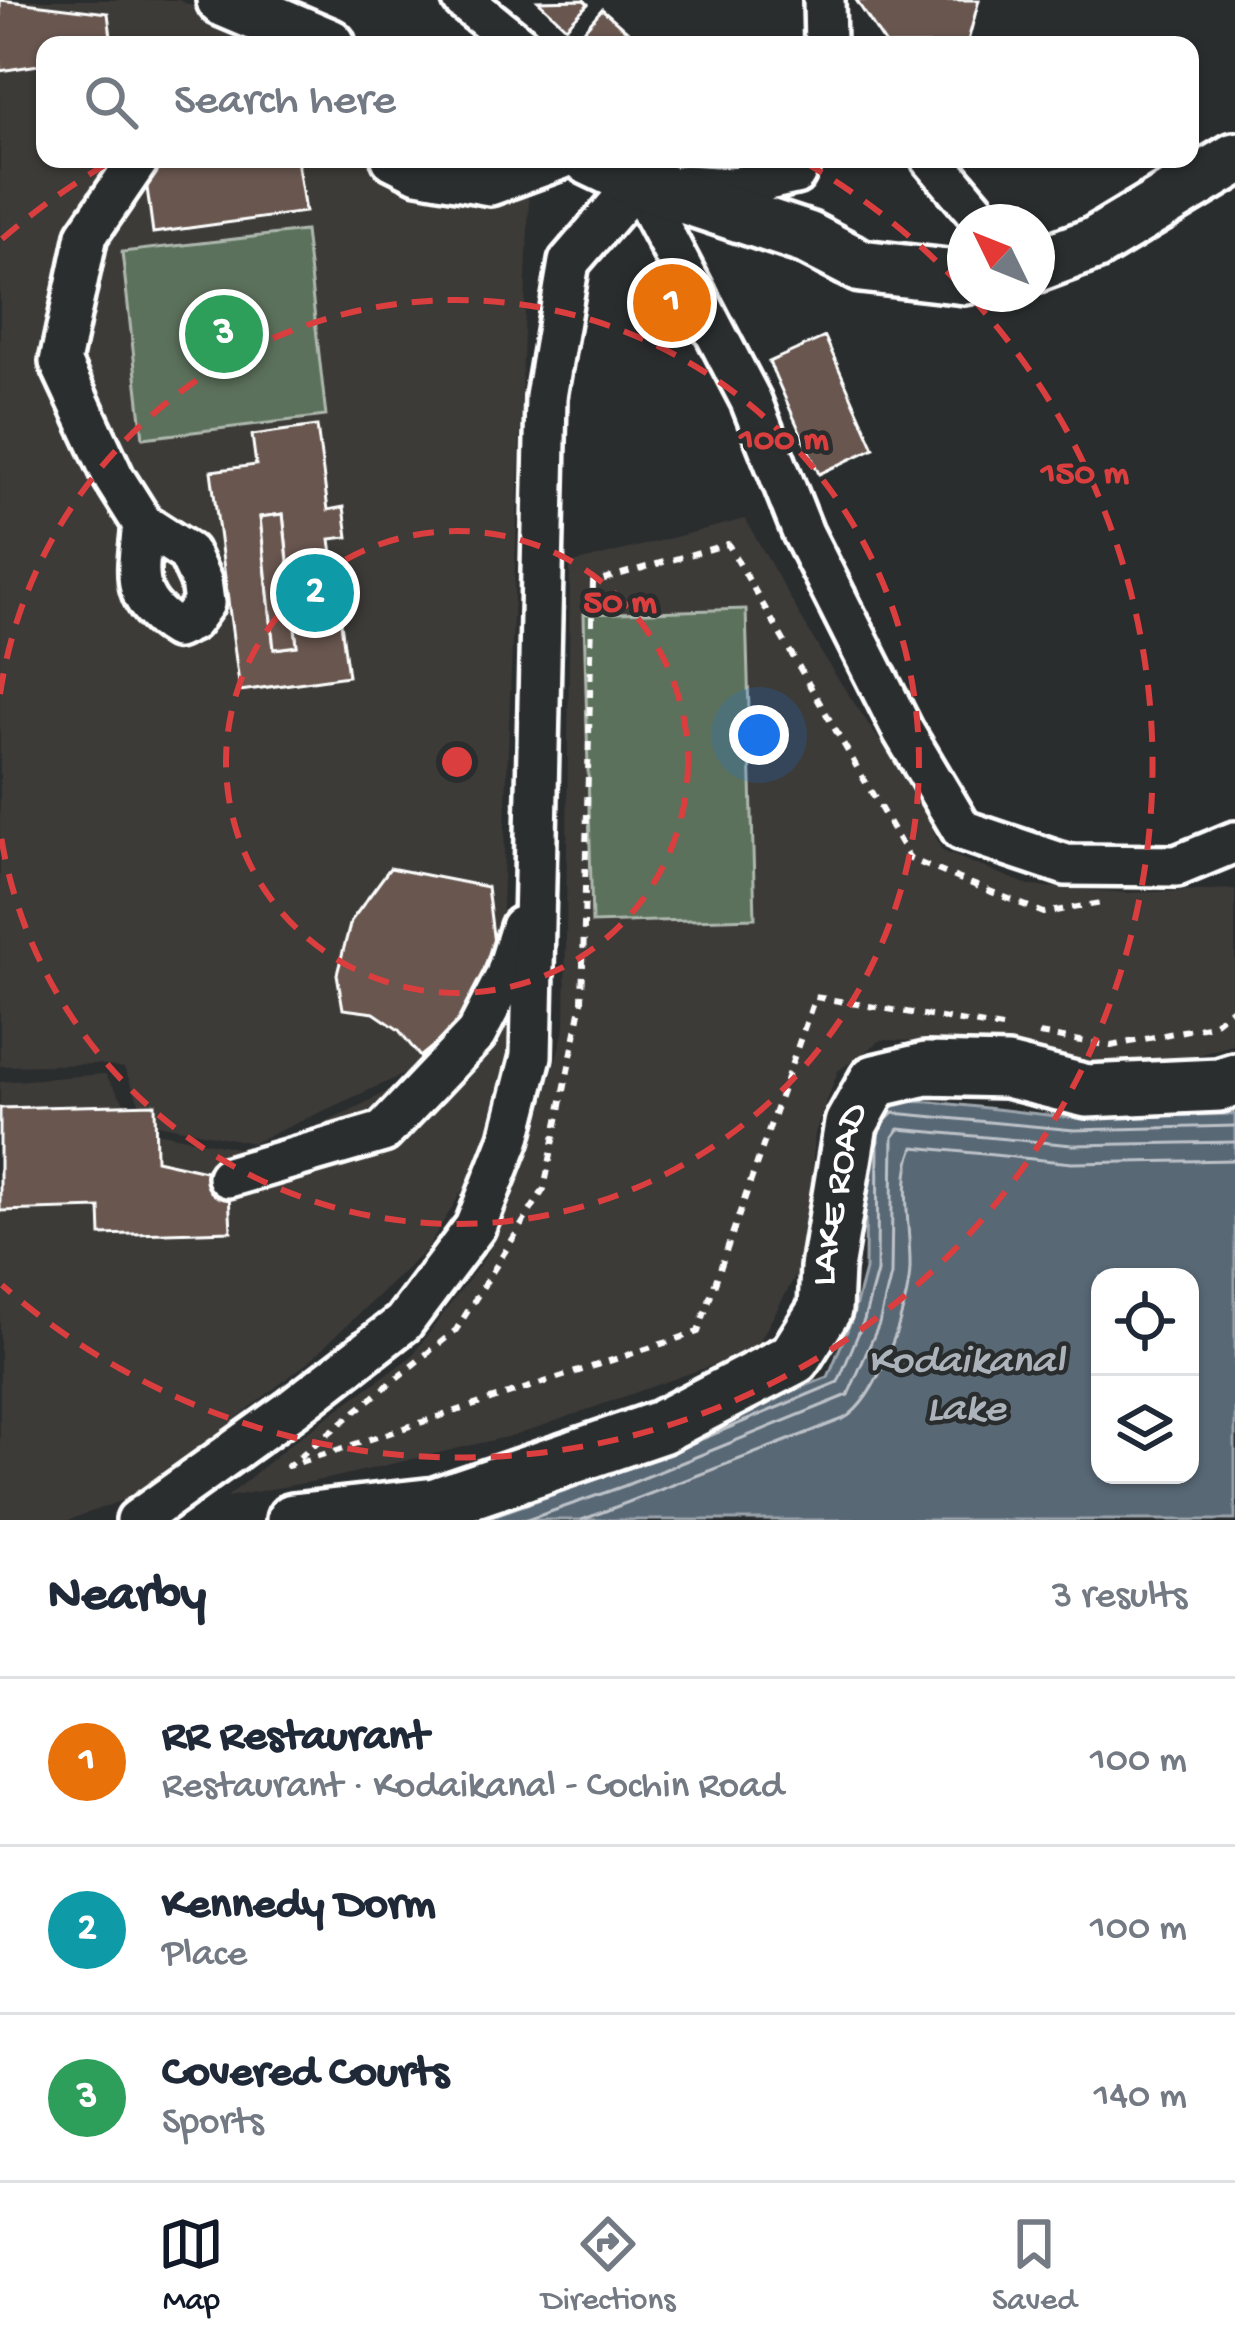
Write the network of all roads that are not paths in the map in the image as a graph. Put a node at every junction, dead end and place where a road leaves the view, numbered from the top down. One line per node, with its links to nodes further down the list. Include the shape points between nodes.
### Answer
1 (223, 0): 3 (main road)
2 (463, 0): 4 (street)
3 (307, 36)
4 (508, 36)
5 (1235, 159): 13 (main road, via 1094,244)
6 (133, 168): 15 (street, via 87,235 60,362)
7 (410, 168): 8 (street, via 490,185)
8 (536, 168)
9 (798, 168): 11 (street, via 730,188)
10 (940, 168): 12 (street)
11 (631, 170): 14 (main road, via 861,266); 16 (street, via 751,401 803,533 962,830 1066,865 1177,866); 17 (street, via 569,262 546,397)
12 (970, 204)
13 (1055, 258)
14 (947, 276)
15 (143, 524)
16 (1235, 842)
17 (535, 881): 19 (street, via 505,978 476,1034 383,1132); 20 (street, via 531,1056 475,1227 403,1323)
18 (1235, 1080): 21 (main road, LAKE ROAD, via 1087,1091 1007,1071 926,1069 874,1081 851,1124 825,1309 794,1358 661,1427 436,1504)
19 (228, 1177)
20 (136, 1520)
21 (293, 1520)

